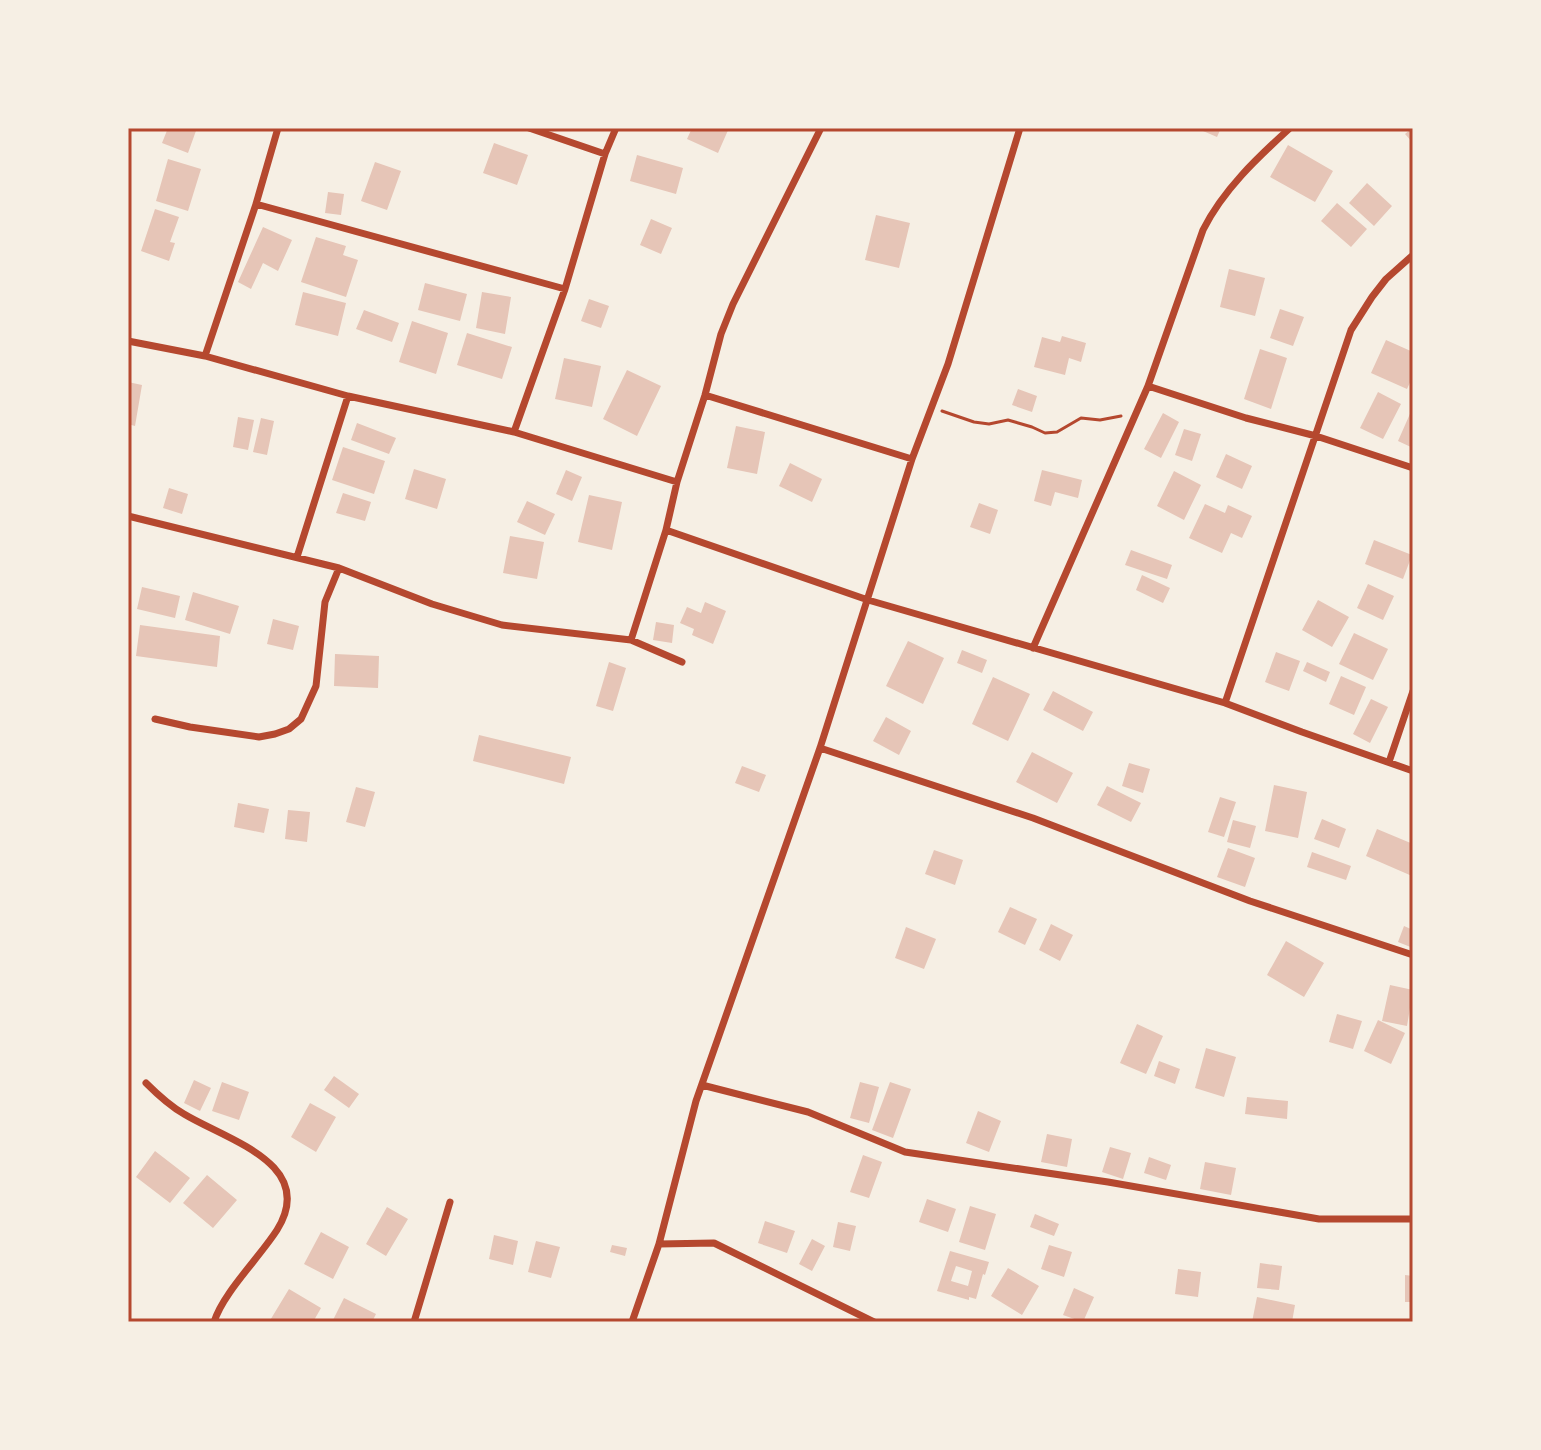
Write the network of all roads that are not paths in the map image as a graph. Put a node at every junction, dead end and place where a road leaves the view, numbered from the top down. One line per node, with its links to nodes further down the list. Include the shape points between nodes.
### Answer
1 (278, 128): 8 (street)
2 (529, 128): 7 (street)
3 (616, 128): 7 (street)
4 (821, 128): 14 (street, via 733,304)
5 (1020, 128): 18 (street, via 948,364)
6 (1290, 128): 13 (street, via 1213,210)
7 (605, 154): 10 (street)
8 (256, 204): 10 (street); 12 (street)
9 (1413, 255): 17 (street, via 1386,279 1351,330)
10 (565, 289): 16 (street)
11 (128, 341): 12 (street)
12 (205, 356): 15 (street)
13 (1148, 386): 17 (street); 27 (street)
14 (705, 395): 18 (street); 20 (street)
15 (348, 396): 16 (street); 23 (street)
16 (514, 432): 20 (street)
17 (1316, 436): 19 (street); 30 (street)
18 (912, 459): 25 (street)
19 (1413, 468)
20 (677, 482): 22 (street)
21 (128, 516): 23 (street)
22 (666, 530): 25 (street); 26 (street)
23 (297, 557): 24 (street)
24 (339, 568): 26 (street, via 502,625); 31 (street, via 325,602 316,686 301,719 289,729 259,737)
25 (868, 600): 27 (street); 32 (street)
26 (631, 640): 28 (street)
27 (1033, 648): 30 (street)
28 (682, 662)
29 (1413, 691): 33 (street)
30 (1225, 703): 33 (street)
31 (155, 719)
32 (820, 748): 35 (street, via 1033,818 1250,901); 37 (street)
33 (1389, 762): 34 (street)
34 (1413, 771)
35 (1413, 955)
36 (146, 1083): 41 (street, via 184,1114 265,1157 287,1189 288,1208 279,1227)
37 (702, 1085): 39 (street, via 808,1112 905,1152 1319,1219); 40 (street)
38 (450, 1202): 42 (street)
39 (1413, 1219)
40 (659, 1244): 43 (street); 44 (street, via 714,1243)
41 (214, 1322)
42 (414, 1322)
43 (632, 1322)
44 (874, 1322)

